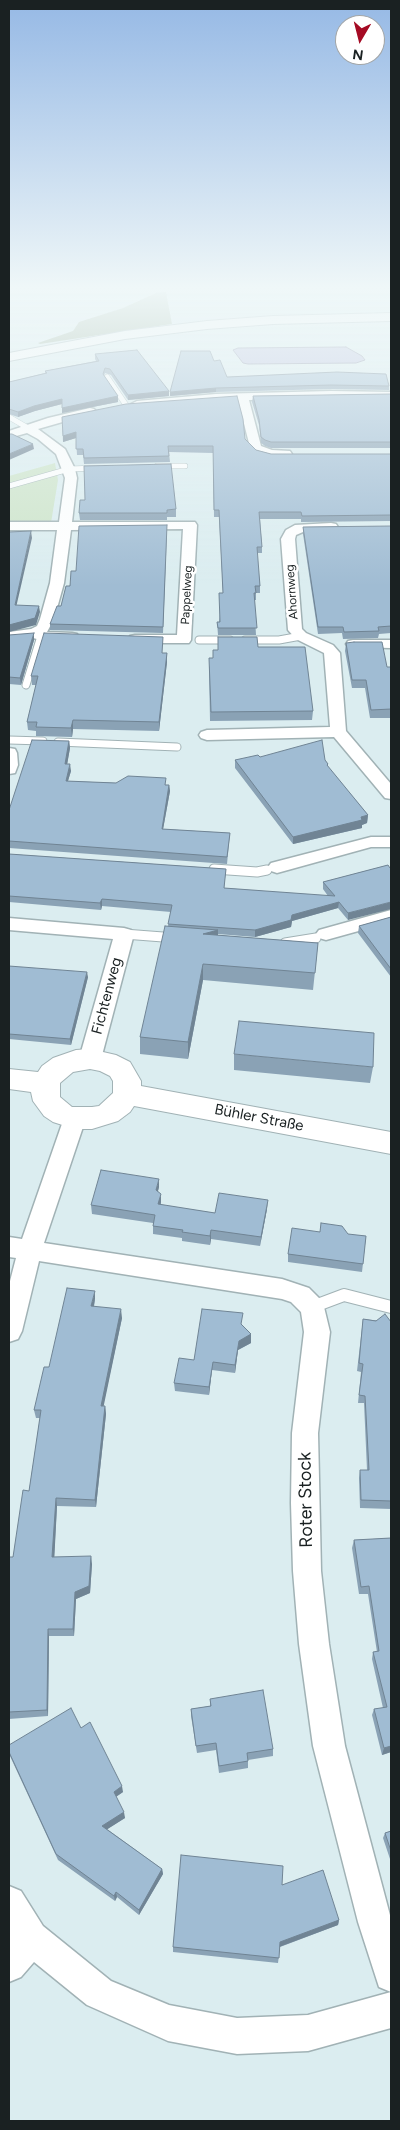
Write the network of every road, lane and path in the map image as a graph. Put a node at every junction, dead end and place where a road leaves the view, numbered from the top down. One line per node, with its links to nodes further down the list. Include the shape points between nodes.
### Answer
1 (113, 387): 4 (lane)
2 (391, 395): 3 (street)
3 (243, 396): 4 (street); 8 (street, via 255,448 271,454)
4 (126, 405): 6 (street)
5 (9, 417): 6 (lane)
6 (28, 428): 7 (street); 12 (street, via 53,443)
7 (9, 435)
8 (299, 454)
9 (185, 466): 10 (lane)
10 (146, 467)
11 (108, 468): 12 (lane)
12 (69, 469): 13 (lane); 15 (street)
13 (9, 486)
14 (9, 526): 15 (street, Pappelweg)
15 (64, 526): 17 (street, via 57,582 47,619); 21 (street, Pappelweg, via 190,525 184,640)
16 (346, 527): 19 (street, Ahornweg, via 300,528 290,533 294,630)
17 (38, 635): 18 (street); 20 (street); 25 (lane)
18 (9, 636)
19 (301, 636): 22 (lane, via 279,640); 24 (street, Ahornweg)
20 (89, 638)
21 (117, 638)
22 (199, 640)
23 (391, 644): 24 (street)
24 (328, 648): 26 (street, via 333,658)
25 (26, 685)
26 (338, 732): 27 (street); 32 (street)
27 (207, 735)
28 (9, 740): 29 (lane)
29 (177, 747)
30 (9, 753): 31 (street)
31 (9, 769)
32 (391, 794)
33 (391, 842): 34 (street, via 371,842)
34 (272, 868): 35 (lane, via 257,872)
35 (207, 869)
36 (391, 916): 39 (street)
37 (9, 924): 38 (street)
38 (124, 934): 40 (lane); 42 (street, Fichtenweg)
39 (321, 936): 41 (lane)
40 (190, 939)
41 (273, 944)
42 (90, 1059): 44 (street, via 63,1065 52,1073); 45 (street, via 106,1062 120,1070 127,1081)
43 (9, 1078): 44 (street)
44 (46, 1083): 46 (street, via 47,1101 63,1115)
45 (127, 1094): 46 (street, via 120,1105 108,1114); 47 (street, Bühler Straße)
46 (75, 1118): 48 (street)
47 (391, 1143)
48 (20, 1248): 49 (street, via 282,1289 300,1295); 51 (street)
49 (312, 1307): 50 (lane, via 344,1295); 55 (street, Roter Stock, via 317,1332 305,1433 305,1503 314,1644 329,1746)
50 (391, 1307)
51 (9, 1331)
52 (9, 1903): 53 (street)
53 (31, 1938): 54 (street); 56 (street, via 99,1993 168,2022 186,2026 237,2036 308,2033)
54 (9, 1965)
55 (391, 1975)
56 (391, 2010)

